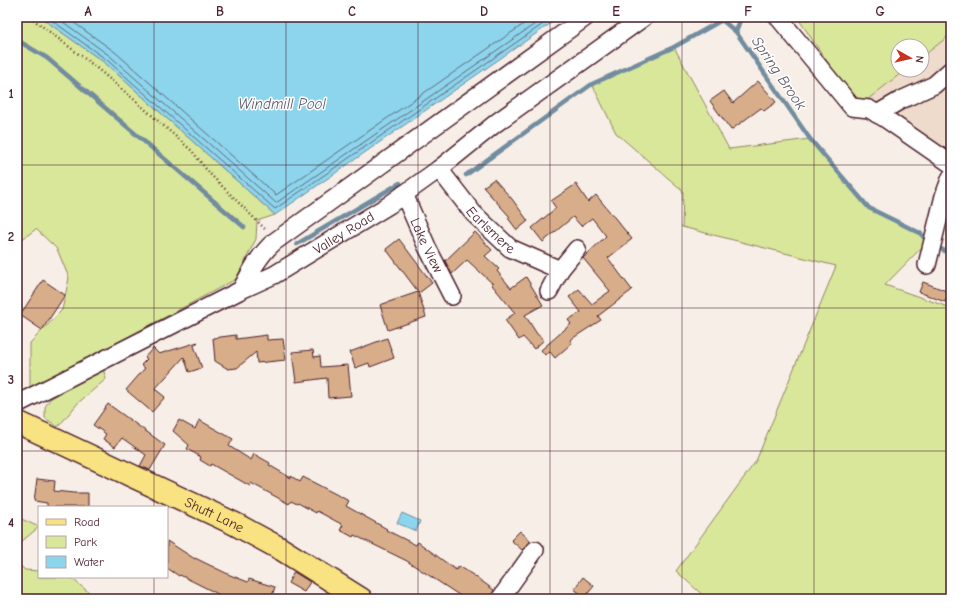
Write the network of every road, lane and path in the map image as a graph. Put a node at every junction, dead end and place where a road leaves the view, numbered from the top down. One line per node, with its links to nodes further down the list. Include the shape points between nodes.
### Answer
1 (30, 17): 11 (path, via 93,65 192,151 270,234)
2 (586, 17): 11 (street)
3 (644, 17): 8 (street, Valley Road, via 496,123)
4 (778, 17): 6 (street, via 852,107 869,109)
5 (951, 70): 6 (street, via 934,85)
6 (877, 114): 7 (street)
7 (951, 164)
8 (439, 169): 10 (street, Valley Road); 14 (street, Earlsmere, via 473,213 510,248)
9 (951, 177): 13 (street)
10 (404, 194): 15 (street, Valley Road, via 274,275); 17 (street, Lake View, via 427,248)
11 (274, 242): 15 (street, via 252,269)
12 (577, 249): 14 (street)
13 (927, 265)
14 (560, 270): 16 (street)
15 (241, 290): 18 (street, Valley Road)
16 (549, 291)
17 (452, 296)
18 (17, 404)
19 (17, 422): 21 (main road, Shutt Lane, via 235,524 281,549)
20 (535, 550): 22 (street)
21 (361, 599)
22 (500, 599)

